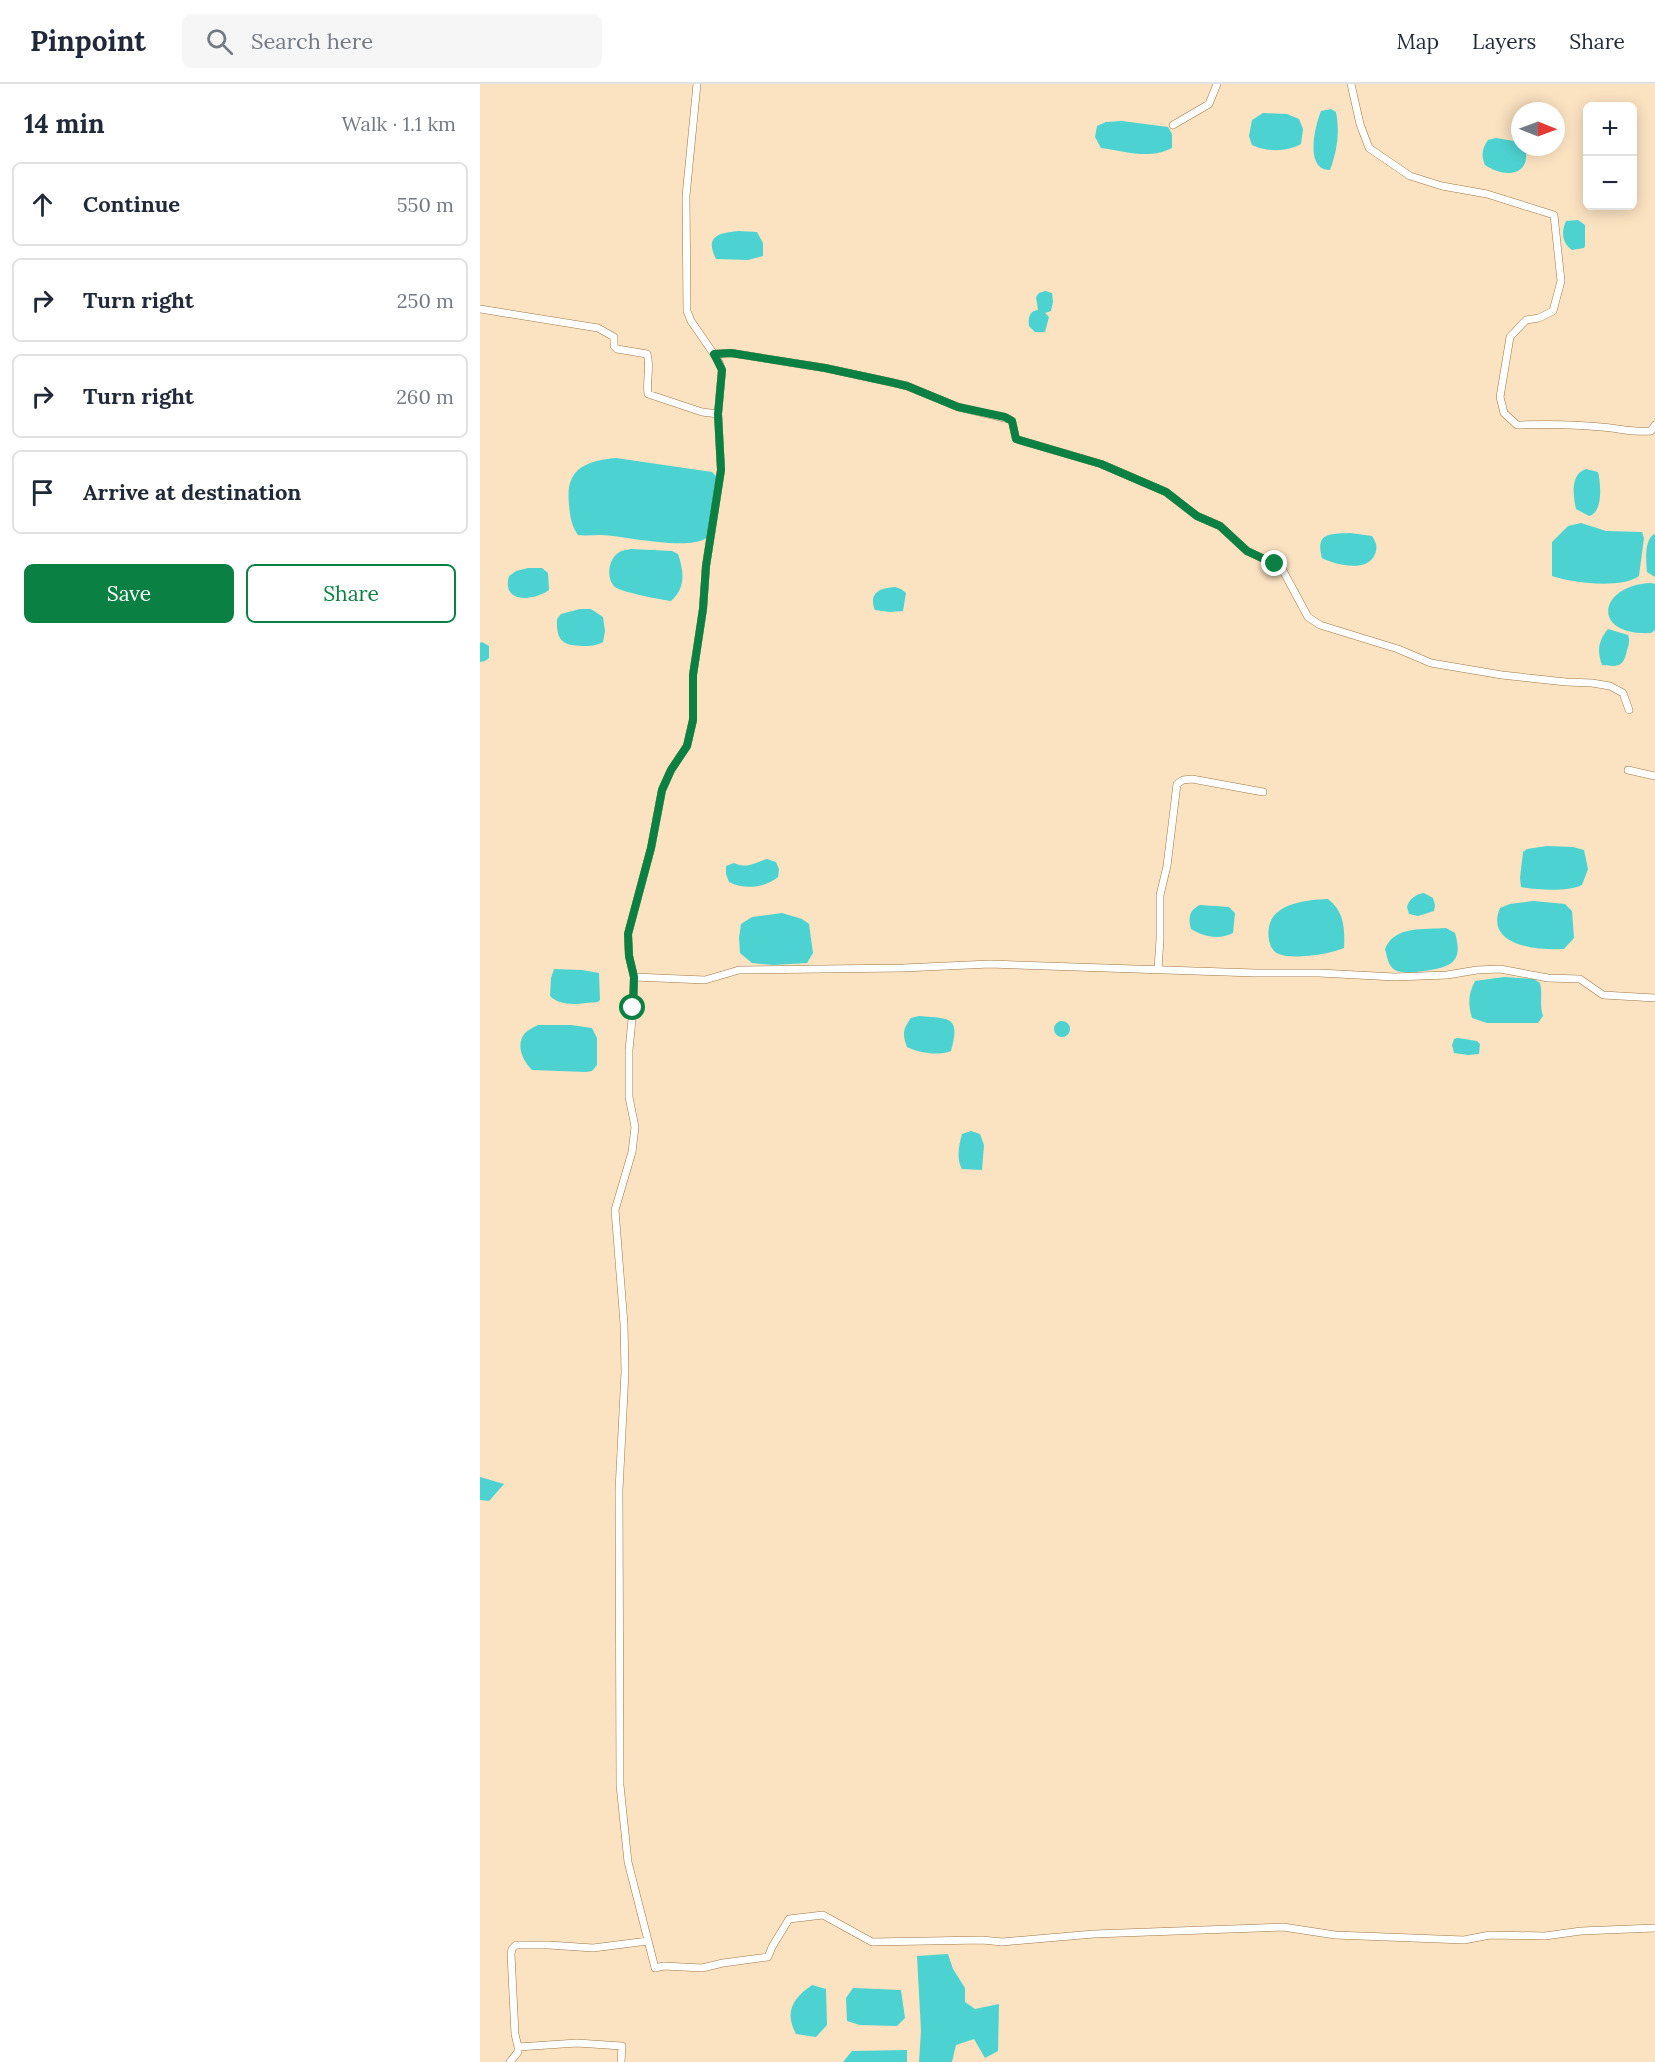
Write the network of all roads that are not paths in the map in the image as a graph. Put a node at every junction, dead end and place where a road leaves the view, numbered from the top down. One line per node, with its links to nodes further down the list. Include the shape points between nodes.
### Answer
1 (698, 84): 6 (street, via 686,196 687,311)
2 (1217, 84): 4 (street, via 1209,104)
3 (1351, 84): 8 (street, via 1369,148 1410,176 1554,215 1561,281 1553,311 1526,320 1509,337 1500,397 1504,413 1517,425 1571,424 1636,433 1651,431)
4 (1173, 125)
5 (480, 309): 7 (street, via 598,328 614,337 616,349 647,354 648,394)
6 (714, 354): 7 (street, via 722,370); 9 (street, via 731,353 872,378 907,386 958,407 1009,419 1016,439 1137,479 1220,526 1247,551 1281,567 1308,617 1320,625 1431,663 1610,686 1623,693)
7 (718, 414): 14 (street, via 721,470 693,675 693,720 687,746 662,790 628,934)
8 (1655, 425)
9 (1629, 710)
10 (1628, 770): 11 (street)
11 (1655, 776)
12 (1263, 792): 13 (street, via 1192,779 1177,784 1160,895)
13 (1158, 969): 14 (street, via 990,964 740,970 705,980); 15 (street, via 1395,977 1500,969 1580,979 1603,994)
14 (634, 977): 17 (street, via 629,1050 633,1152 615,1210 625,1372 620,1490 620,1785 628,1862)
15 (1655, 998)
16 (1655, 1928): 17 (street, via 1545,1936 1490,1935 1464,1940 1335,1935 1283,1927 1094,1934 1002,1942 872,1942 824,1915 789,1919 768,1957 702,1968 655,1968)
17 (648, 1941): 18 (street, via 594,1948 549,1945 512,1949)
18 (518, 2048): 19 (street); 20 (street, via 577,2043 622,2046)
19 (510, 2062)
20 (621, 2062)

